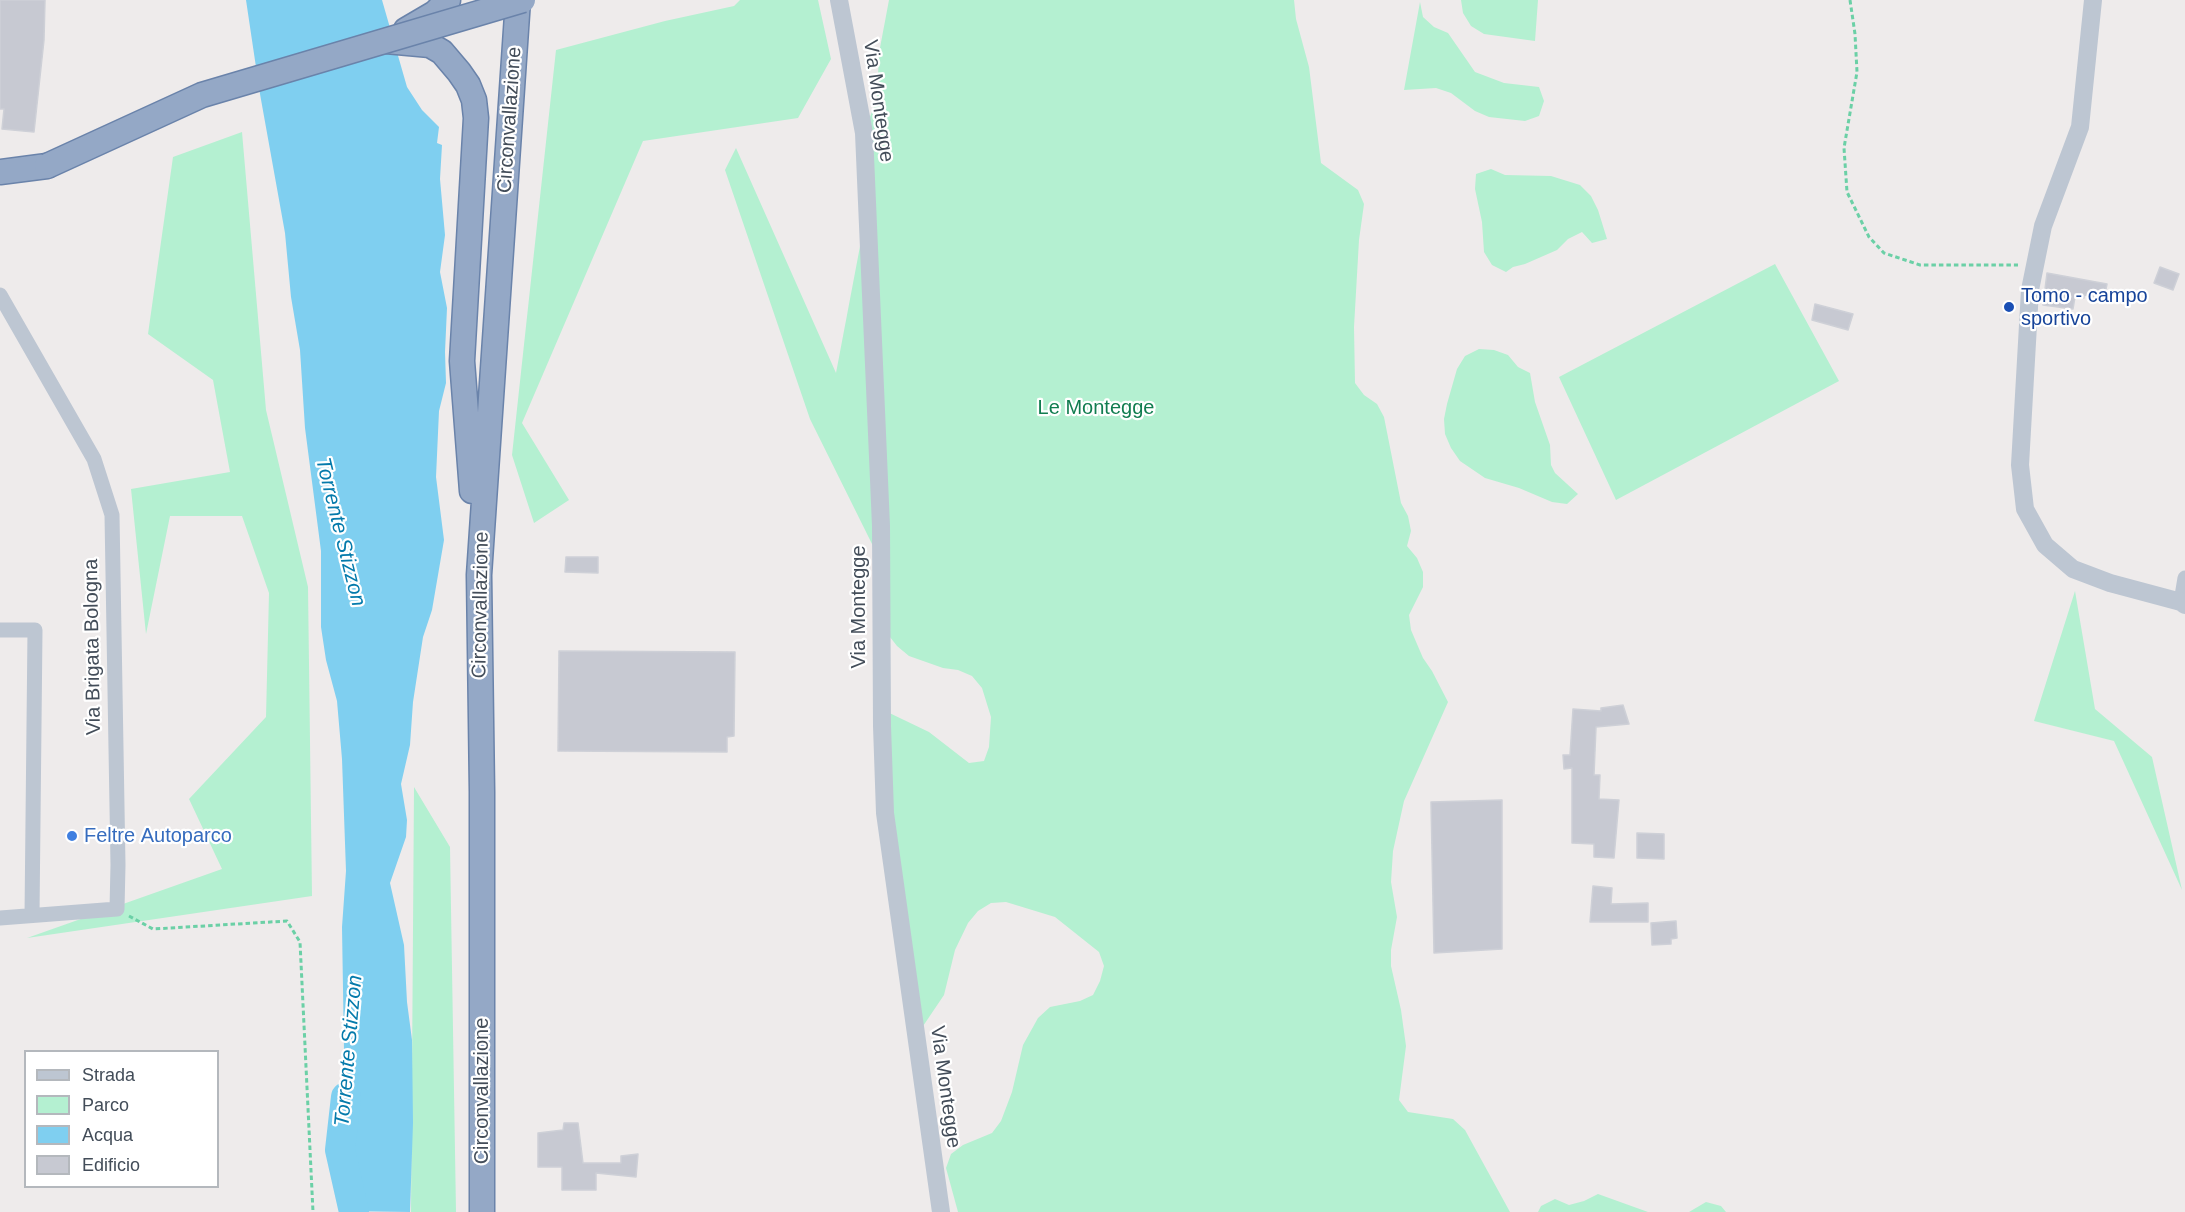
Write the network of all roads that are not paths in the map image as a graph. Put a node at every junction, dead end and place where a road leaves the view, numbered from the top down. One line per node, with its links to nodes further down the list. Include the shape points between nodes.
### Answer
1 (448, 0): 6 (highway, bridge, via 435,14)
2 (518, 0): 9 (highway, Circonvallazione)
3 (523, 0): 6 (highway, bridge)
4 (839, 0): 16 (street, Via Montegge, via 864,133 881,526 885,813)
5 (2093, 0): 11 (street, via 2080,127 2043,226 2030,290 2020,465 2025,509 2045,545 2073,569)
6 (386, 41): 7 (highway, bridge, via 202,95 47,166); 9 (highway, via 430,45 442,52 468,85 474,100 462,361)
7 (0, 172)
8 (0, 295): 13 (street, Via Brigata Bologna, via 94,459 112,515 117,909)
9 (479, 575): 15 (highway, Circonvallazione)
10 (2185, 578): 11 (street)
11 (2183, 603)
12 (0, 630): 13 (street, via 35,630)
13 (32, 915): 14 (street)
14 (0, 918)
15 (482, 1212)
16 (940, 1212)

